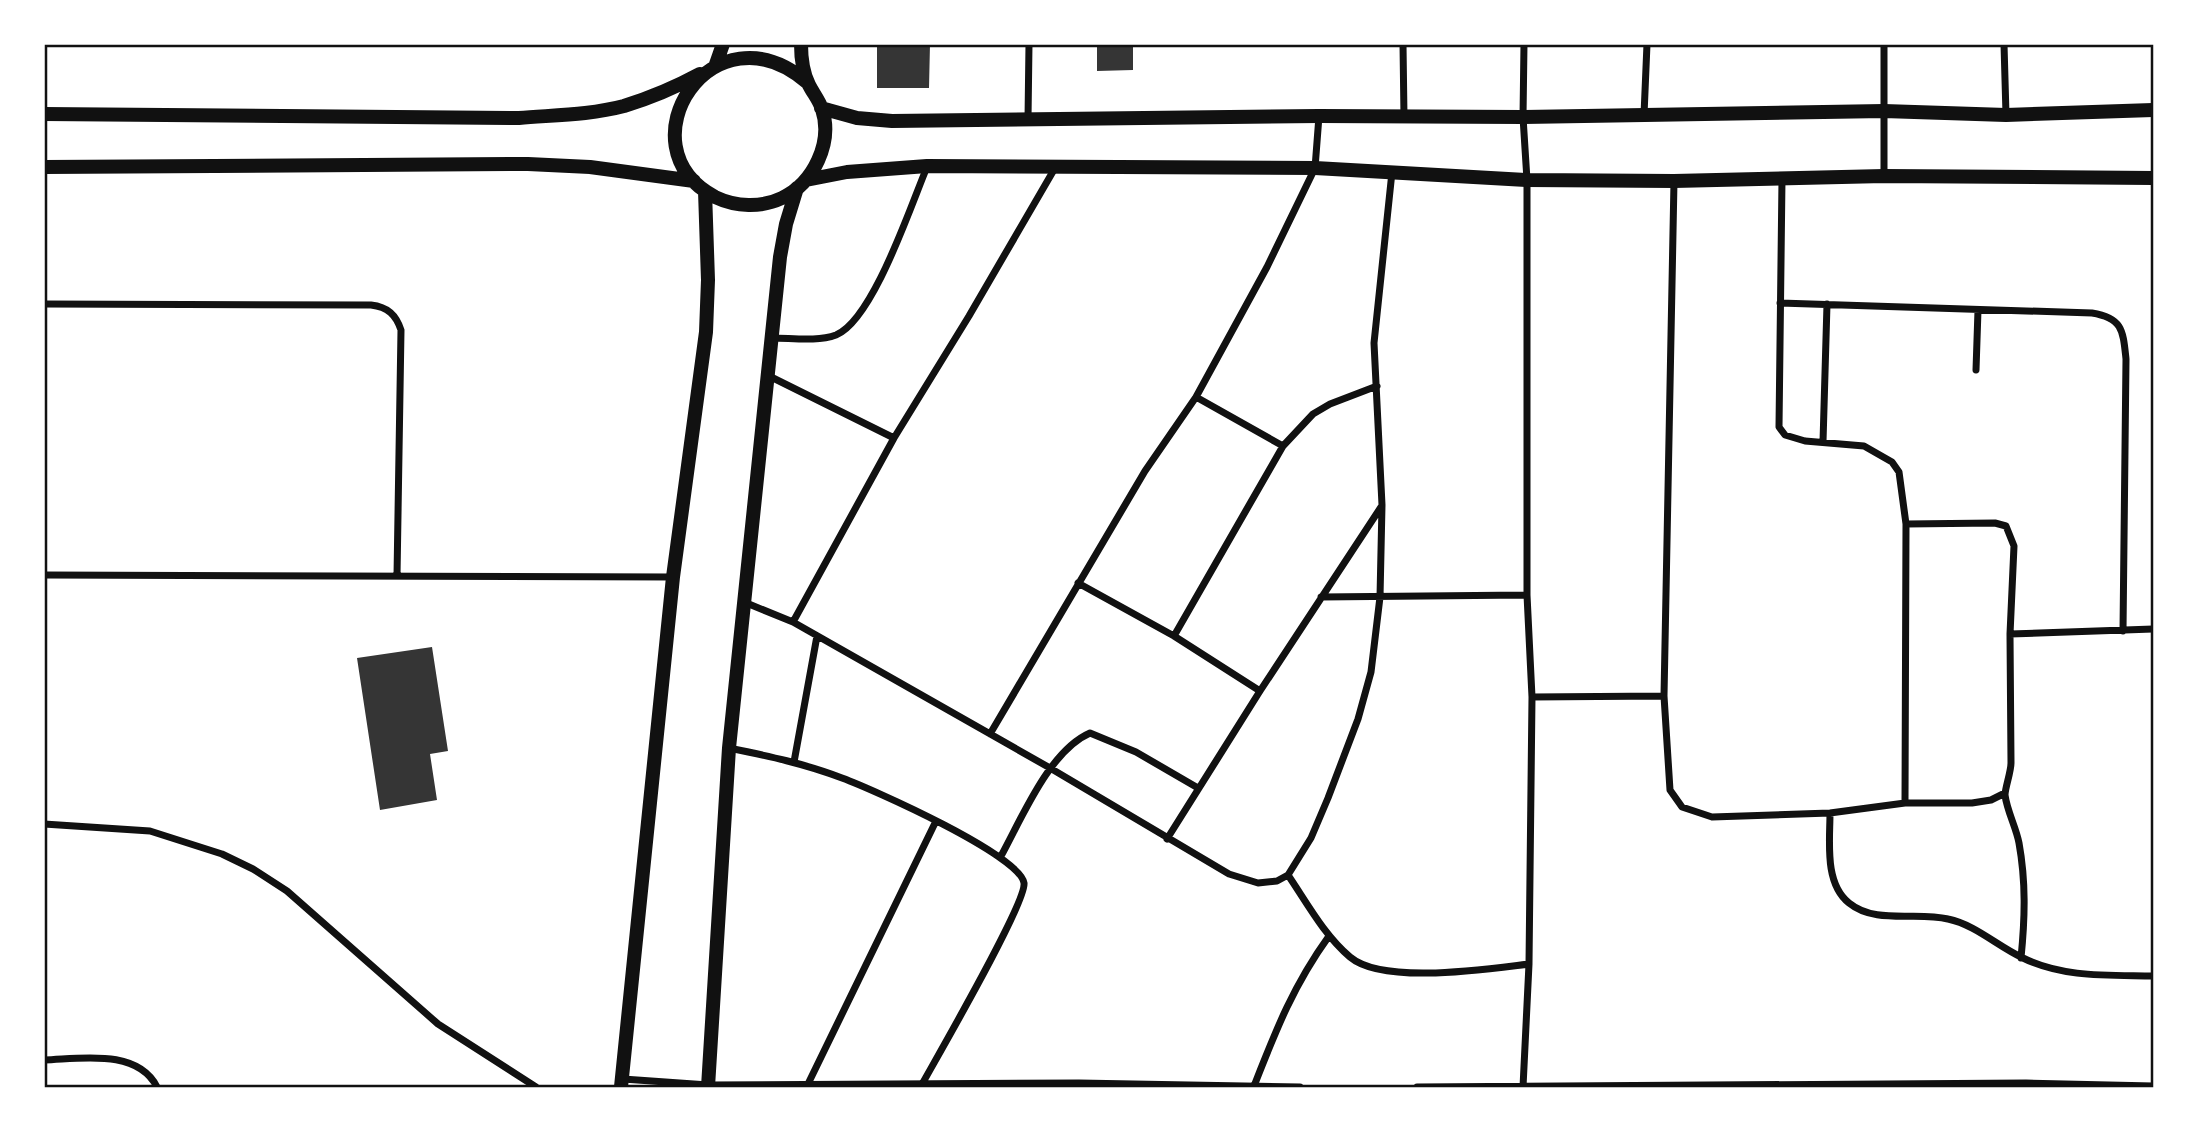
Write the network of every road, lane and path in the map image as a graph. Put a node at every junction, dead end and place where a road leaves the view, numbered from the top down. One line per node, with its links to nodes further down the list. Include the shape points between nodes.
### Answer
1 (723, 44): 9 (main road)
2 (801, 44): 11 (main road)
3 (1029, 44): 21 (street)
4 (1403, 44): 20 (street)
5 (1524, 44): 19 (street)
6 (1647, 44): 16 (street)
7 (1884, 44): 14 (street)
8 (2004, 44): 17 (street)
9 (716, 64): 10 (main road); 11 (main road, via 749,55 771,59 792,68)
10 (700, 74): 15 (main road, via 622,106 519,118); 33 (main road, via 687,89 675,127 683,165)
11 (808, 83): 12 (main road)
12 (821, 108): 21 (main road, via 892,121); 32 (main road, via 825,123 821,153)
13 (2153, 110): 17 (main road)
14 (1884, 111): 16 (main road); 17 (main road); 27 (street)
15 (44, 114)
16 (1644, 115): 19 (main road)
17 (2006, 115)
18 (1319, 116): 20 (main road); 21 (main road); 25 (street)
19 (1524, 117): 20 (main road); 30 (street)
20 (1404, 118)
21 (1028, 119)
22 (927, 166): 24 (main road); 32 (main road, via 847,172); 38 (street, via 881,276 858,317 838,335)
23 (44, 167): 33 (main road, via 528,164 590,167)
24 (1055, 168): 25 (main road); 43 (street)
25 (1315, 168): 26 (main road); 42 (street)
26 (1392, 172): 30 (main road); 41 (street, via 1376,305)
27 (1884, 176): 28 (main road); 29 (main road)
28 (2153, 178)
29 (1782, 179): 31 (main road); 34 (street)
30 (1527, 180): 31 (main road); 52 (street)
31 (1674, 181): 63 (street)
32 (802, 184): 33 (main road, via 783,197 751,205 735,204); 38 (main road, via 786,224)
33 (700, 186): 50 (main road, via 708,280 706,332)
34 (1780, 303): 36 (street); 44 (street, via 1779,427 1795,439)
35 (44, 304): 49 (street, via 371,305 387,309 401,330)
36 (1827, 304): 37 (street); 44 (street)
37 (1978, 310): 39 (street); 58 (street, via 2092,313 2112,319 2124,336)
38 (772, 338): 40 (main road)
39 (1976, 370)
40 (766, 375): 43 (street); 55 (main road)
41 (1377, 386): 45 (street, via 1313,414); 46 (street)
42 (1196, 397): 45 (street); 51 (street, via 1145,471)
43 (894, 438): 56 (street)
44 (1823, 443): 47 (street, via 1864,446 1892,462 1899,472)
45 (1283, 446): 61 (street)
46 (1382, 505): 53 (street); 54 (street)
47 (1906, 524): 59 (street, via 2006,526 2014,546); 71 (street)
48 (44, 575): 49 (street)
49 (397, 576): 50 (street)
50 (673, 577): 83 (main road)
51 (1079, 583): 61 (street); 65 (street)
52 (1527, 595): 54 (street); 64 (street)
53 (1321, 597): 54 (street); 62 (street)
54 (1380, 597): 77 (street, via 1370,673 1358,719 1311,838)
55 (743, 602): 56 (street); 66 (main road)
56 (793, 622): 60 (street)
57 (2153, 629): 58 (street)
58 (2123, 631): 59 (street)
59 (2010, 634): 70 (street, via 2011,763)
60 (817, 636): 65 (street); 67 (street)
61 (1174, 636): 62 (street)
62 (1259, 691): 69 (street)
63 (1664, 696): 64 (street); 72 (street, via 1670,790 1682,807 1712,817)
64 (1532, 697): 80 (street)
65 (990, 734): 68 (street)
66 (729, 748): 67 (street); 85 (main road)
67 (794, 762): 73 (street, via 842,777)
68 (1050, 768): 69 (street, via 1066,748 1090,733 1136,752); 75 (street); 76 (street)
69 (1198, 788): 75 (street)
70 (2005, 793): 71 (street, via 1972,803); 79 (street, via 2019,841 2025,889)
71 (1905, 803): 72 (street)
72 (1830, 813): 79 (street, via 1834,886 1850,904 1876,914 1947,918)
73 (936, 821): 76 (street); 86 (street)
74 (44, 824): 91 (street, via 150,831 253,869 287,891 438,1024)
75 (1167, 839): 77 (street, via 1229,874 1258,883)
76 (1000, 856): 87 (street, via 1021,874 1024,893)
77 (1289, 875): 78 (street)
78 (1329, 936): 80 (street, via 1370,969 1465,971); 88 (street, via 1291,995)
79 (2021, 958): 81 (street, via 2069,972)
80 (1530, 964): 94 (street)
81 (2153, 976)
82 (44, 1060): 90 (street, via 106,1058 132,1065 152,1077)
83 (621, 1083): 85 (street)
84 (2026, 1085): 89 (street); 94 (street)
85 (708, 1086): 86 (street)
86 (807, 1086): 87 (street)
87 (921, 1086): 88 (street)
88 (1254, 1086): 92 (street)
89 (2153, 1086)
90 (157, 1087)
91 (536, 1087)
92 (1300, 1087)
93 (1417, 1087): 94 (street)
94 (1523, 1087)

